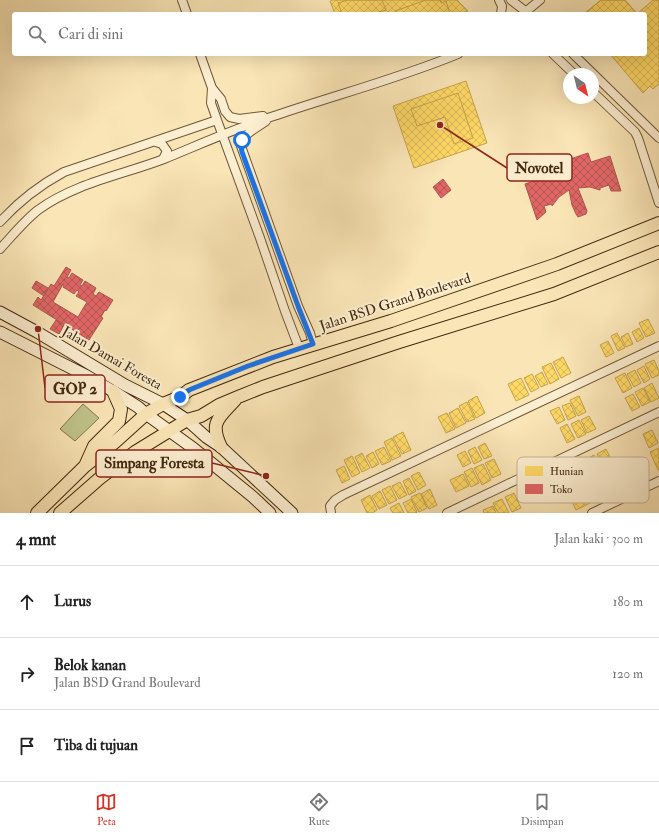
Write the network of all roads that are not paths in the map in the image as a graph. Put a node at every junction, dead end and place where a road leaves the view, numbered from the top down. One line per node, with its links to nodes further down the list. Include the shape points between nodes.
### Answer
1 (182, 0): 5 (street)
2 (499, 0): 6 (street)
3 (511, 0): 7 (street)
4 (540, 0): 8 (street)
5 (186, 12)
6 (501, 12)
7 (525, 12)
8 (527, 12)
9 (201, 56): 14 (street)
10 (450, 56): 16 (street)
11 (555, 56): 13 (street)
12 (575, 56): 19 (street)
13 (568, 68)
14 (212, 88): 16 (street, via 230,116 239,119); 17 (street, via 211,103)
15 (599, 98): 22 (street, via 635,132)
16 (275, 115): 18 (street); 31 (street, via 246,134 241,146)
17 (217, 120): 18 (street); 20 (street)
18 (223, 135): 21 (street); 32 (street)
19 (659, 138)
20 (156, 142): 21 (street, via 162,144 167,151); 25 (street, via 64,172 27,196)
21 (163, 159): 27 (street, via 73,190 37,211)
22 (650, 173): 23 (street); 24 (street)
23 (659, 176)
24 (659, 203)
25 (0, 222)
26 (659, 223): 35 (main road, Jalan BSD Grand Boulevard, via 556,264 391,321)
27 (12, 236): 28 (street); 29 (street)
28 (0, 245)
29 (0, 249)
30 (659, 252): 39 (main road, via 554,294 399,342)
31 (298, 306): 32 (street, via 292,314); 35 (street)
32 (285, 311): 37 (street)
33 (0, 312): 40 (main road, Jalan Damai Foresta, via 125,385)
34 (0, 332): 38 (main road, Jalan Damai Foresta)
35 (313, 344): 37 (main road, Jalan BSD Grand Boulevard)
36 (659, 346): 56 (street, via 343,495 330,506)
37 (299, 348): 40 (main road, Jalan BSD Grand Boulevard, via 189,390)
38 (114, 391): 42 (main road, Jalan Damai Foresta); 47 (main road, via 121,409 119,421 94,446)
39 (238, 397): 43 (main road, via 201,416); 45 (main road, via 220,416 215,426 216,437)
40 (163, 404): 42 (main road, Jalan BSD Grand Boulevard); 43 (main road, Jalan Damai Foresta)
41 (659, 412): 46 (street)
42 (146, 414): 44 (main road, Jalan Damai Foresta); 47 (main road, Jalan BSD Grand Boulevard)
43 (187, 420): 44 (main road); 45 (main road, Jalan Damai Foresta)
44 (169, 431): 53 (main road, via 100,478); 54 (main road, Jalan Damai Foresta)
45 (221, 447): 55 (main road, Jalan Damai Foresta)
46 (565, 457)
47 (85, 466): 52 (main road, Jalan BSD Grand Boulevard)
48 (517, 480): 57 (street)
49 (659, 481): 50 (street)
50 (649, 486)
51 (613, 503): 58 (street)
52 (37, 513)
53 (60, 513)
54 (270, 513)
55 (292, 513)
56 (331, 513)
57 (447, 513)
58 (592, 513)

